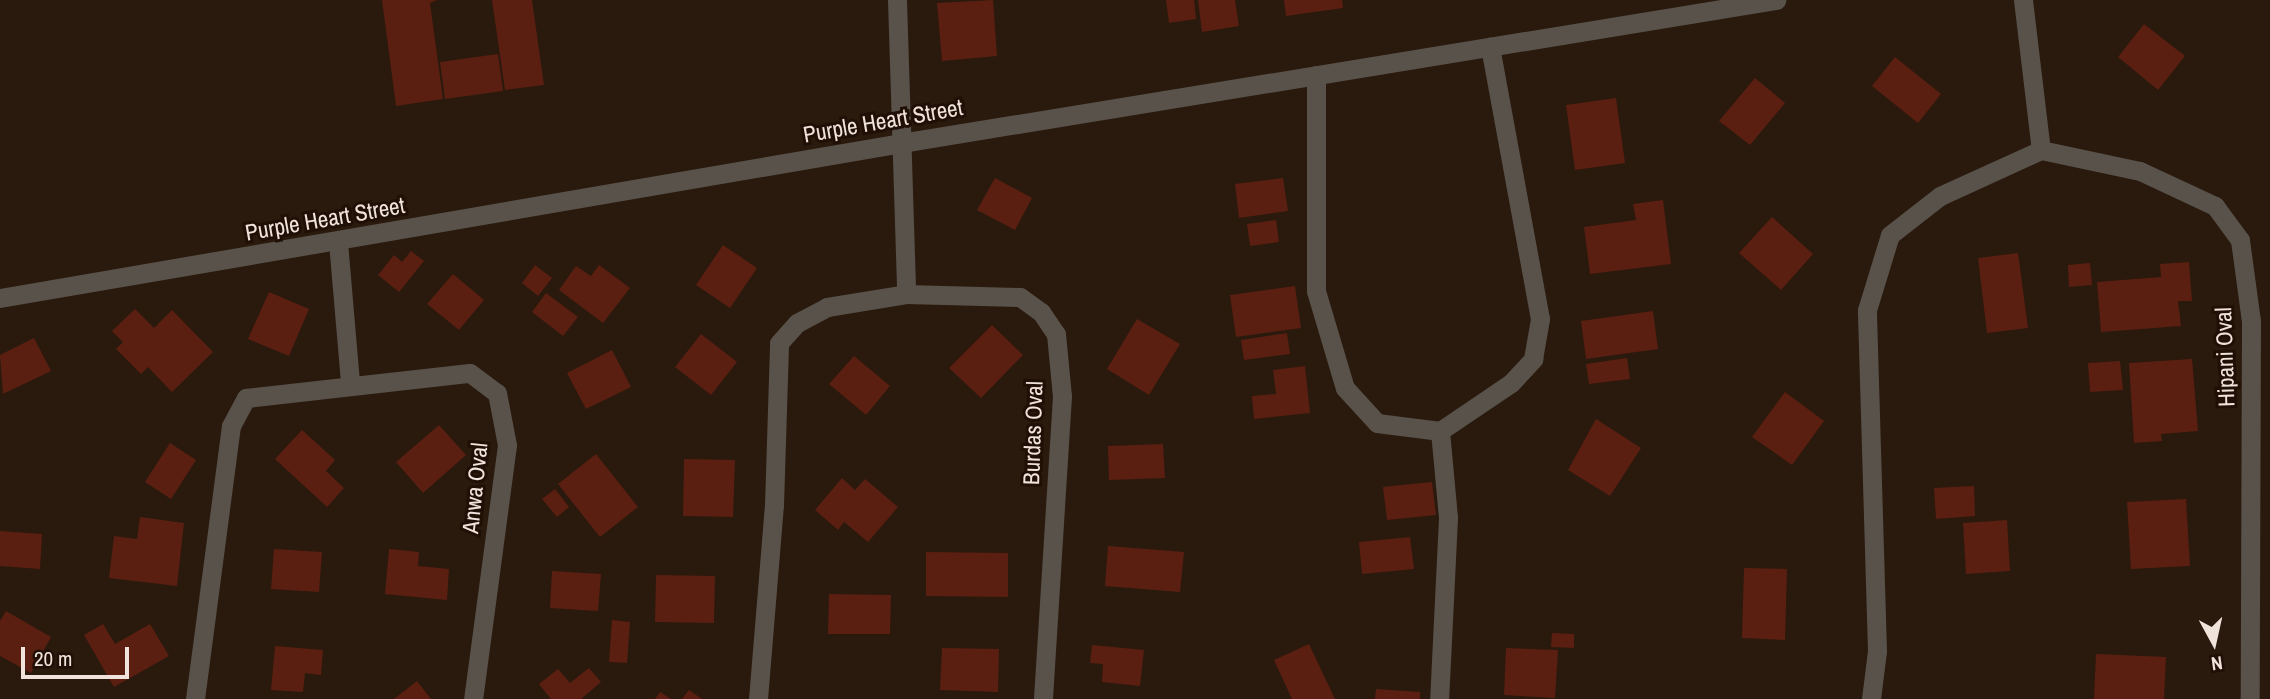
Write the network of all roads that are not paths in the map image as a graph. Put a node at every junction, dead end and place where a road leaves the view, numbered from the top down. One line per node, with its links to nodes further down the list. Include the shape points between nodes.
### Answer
1 (897, 0): 7 (street)
2 (1776, 0): 4 (street, Purple Heart Street)
3 (2023, 0): 8 (street)
4 (1737, 3): 5 (street, Purple Heart Street)
5 (1490, 47): 6 (street, Purple Heart Street); 13 (street, via 1540,319 1533,359 1511,383)
6 (1316, 75): 7 (street, Purple Heart Street); 13 (street, via 1316,291 1345,388 1377,423)
7 (901, 143): 9 (street, Purple Heart Street); 10 (street)
8 (2041, 150): 19 (street, via 1940,196 1890,235 1882,260 1867,310 1877,651); 20 (street, Hipani Oval, via 2140,171 2215,206 2240,240 2251,321)
9 (338, 242): 11 (street, Purple Heart Street); 12 (street)
10 (906, 294): 16 (street, Burdas Oval, via 827,307 797,323 779,343 774,505); 17 (street, Burdas Oval, via 1020,297 1041,312 1056,334 1062,396)
11 (0, 298)
12 (350, 383): 14 (street, Anwa Oval, via 246,398 231,426); 15 (street, Anwa Oval, via 470,373 496,393 507,445)
13 (1440, 430): 18 (street, via 1448,518)
14 (195, 699)
15 (473, 699)
16 (758, 699)
17 (1043, 699)
18 (1439, 699)
19 (1871, 699)
20 (2250, 699)

